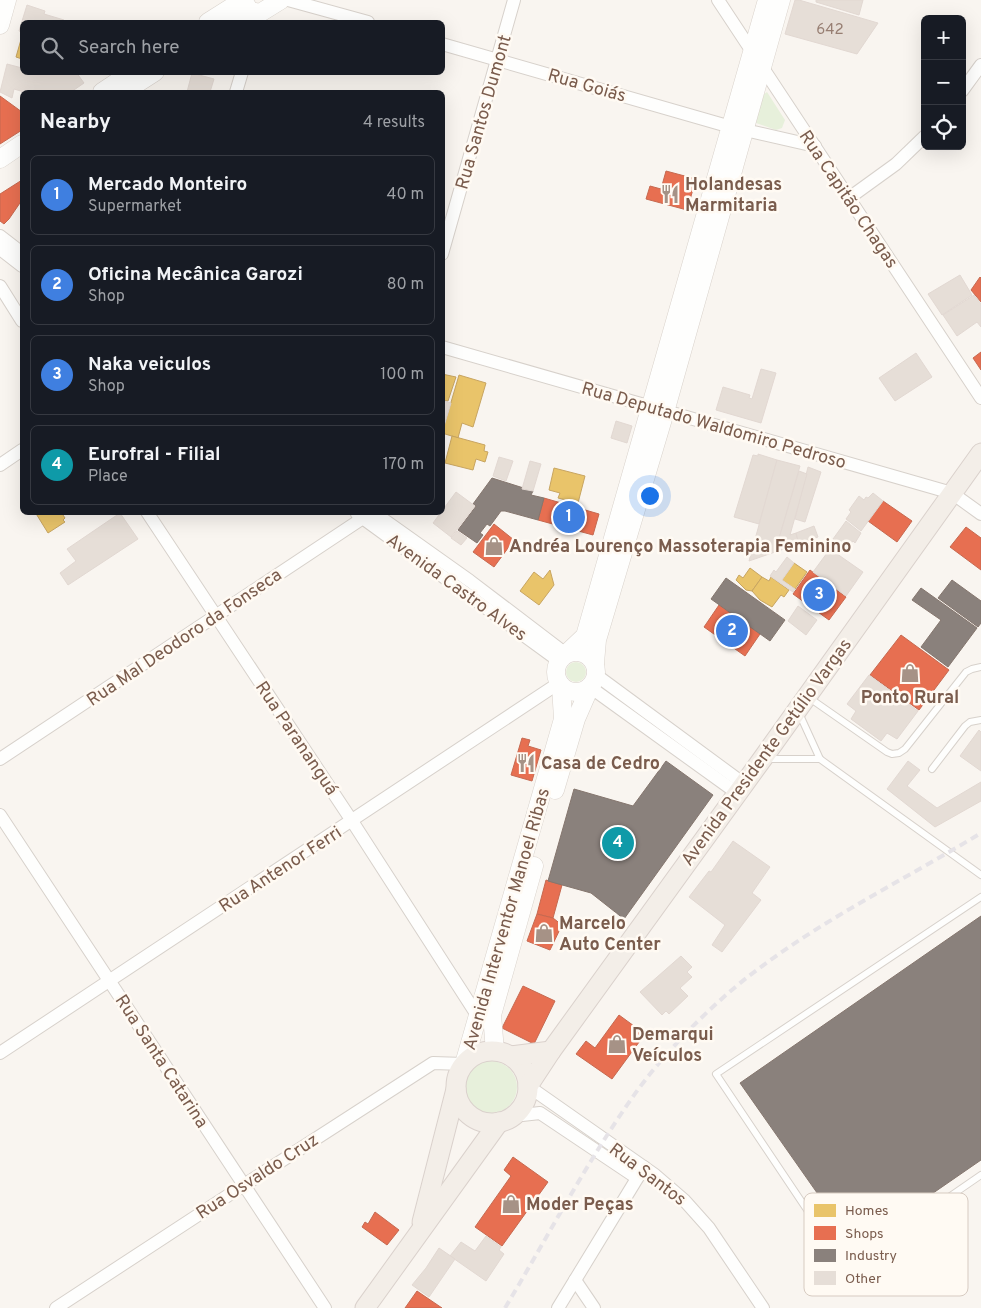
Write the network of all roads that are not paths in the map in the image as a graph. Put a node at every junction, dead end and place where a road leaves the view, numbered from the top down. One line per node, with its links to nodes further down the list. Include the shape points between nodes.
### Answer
1 (8, 0): 12 (street)
2 (281, 0): 8 (street)
3 (288, 0): 11 (street)
4 (514, 0): 15 (street, Rua Santos Dumont)
5 (718, 0): 14 (street, Rua Capitão Chagas)
6 (767, 0): 14 (street, Avenida Interventor Manoel Ribas)
7 (781, 0): 17 (street, Avenida Interventor Manoel Ribas)
8 (250, 9): 9 (street); 10 (street)
9 (214, 20)
10 (235, 20)
11 (361, 20)
12 (0, 25)
13 (445, 45): 15 (street, Rua Goiás)
14 (752, 52): 17 (street, Rua Capitão Chagas); 25 (street, Avenida Interventor Manoel Ribas)
15 (498, 59): 25 (street, Rua Goiás); 34 (street, Rua Santos Dumont)
16 (981, 65): 21 (street)
17 (761, 68): 25 (street, Avenida Interventor Manoel Ribas); 28 (street, Rua Capitão Chagas)
18 (128, 75): 22 (street)
19 (150, 75): 23 (street)
20 (241, 75): 24 (street)
21 (966, 86)
22 (105, 90)
23 (127, 90)
24 (237, 90)
25 (738, 128): 28 (street, Rua Goiás); 42 (street, Avenida Interventor Manoel Ribas)
26 (921, 140): 32 (street, via 896,164)
27 (20, 145): 29 (street)
28 (815, 146): 32 (street, Rua Capitão Chagas)
29 (0, 159)
30 (20, 159): 31 (street)
31 (0, 172)
32 (849, 198): 41 (street, Rua Capitão Chagas)
33 (0, 236): 36 (street)
34 (445, 244)
35 (0, 250): 37 (street)
36 (20, 251)
37 (20, 265)
38 (0, 286): 39 (street)
39 (20, 318)
40 (445, 348): 42 (street, Rua Deputado Waldomiro Pedroso)
41 (981, 398)
42 (658, 410): 46 (street, Rua Deputado Waldomiro Pedroso); 52 (street, Avenida Interventor Manoel Ribas, via 585,636); 54 (street, Avenida Interventor Manoel Ribas, via 598,640)
43 (20, 451): 45 (street)
44 (981, 452): 46 (main road, Avenida Presidente Getúlio Vargas)
45 (0, 465)
46 (952, 493): 47 (street, Rua Deputado Waldomiro Pedroso); 56 (main road, Avenida Presidente Getúlio Vargas)
47 (981, 514)
48 (149, 515): 51 (street, Rua Parananguá)
49 (363, 515): 51 (street, Rua Mal Deodoro da Fonseca)
50 (365, 515): 52 (street, Avenida Castro Alves)
51 (215, 616): 59 (street, Rua Mal Deodoro da Fonseca); 65 (street, Rua Parananguá)
52 (562, 657): 54 (street, via 574,651 583,652 590,657); 55 (street, via 555,672)
53 (981, 667): 56 (lane, via 966,672 899,753 887,752)
54 (594, 675): 55 (street, via 584,691 568,691); 62 (street); 63 (street, Avenida Interventor Manoel Ribas)
55 (560, 685): 63 (street, Avenida Interventor Manoel Ribas, via 563,719); 65 (street, Rua Antenor Ferri)
56 (802, 703): 58 (main road, Avenida Presidente Getúlio Vargas); 60 (lane)
57 (981, 720): 61 (lane, via 965,726)
58 (763, 758): 60 (lane); 62 (main road, Avenida Presidente Getúlio Vargas)
59 (0, 759)
60 (820, 759): 66 (lane)
61 (932, 769)
62 (741, 788): 70 (main road, Avenida Presidente Getúlio Vargas)
63 (543, 812): 69 (street, Avenida Interventor Manoel Ribas); 72 (street, Avenida Interventor Manoel Ribas, via 492,1015)
64 (0, 815): 68 (street, Rua Santa Catarina)
65 (352, 821): 68 (street, Rua Antenor Ferri); 69 (street, Rua Parananguá)
66 (981, 875)
67 (981, 897): 81 (lane, via 716,1074)
68 (110, 981): 71 (street, Rua Antenor Ferri); 79 (street, Rua Santa Catarina)
69 (477, 1015): 73 (street, Avenida Interventor Manoel Ribas)
70 (551, 1051): 72 (main road); 74 (main road, Avenida Presidente Getúlio Vargas)
71 (0, 1053)
72 (503, 1054): 73 (main road, via 481,1052); 74 (main road, via 520,1064)
73 (464, 1064): 75 (main road, via 457,1076); 79 (street, Rua Osvaldo Cruz, via 433,1063)
74 (528, 1086): 76 (main road, via 522,1106); 77 (street, Rua Santos)
75 (456, 1089): 76 (main road, via 460,1104 470,1116 484,1122); 82 (main road)
76 (506, 1119): 77 (street, via 540,1113); 82 (main road)
77 (640, 1173): 83 (street); 89 (street, Rua Santos, via 670,1187 697,1213)
78 (981, 1175): 80 (lane)
79 (244, 1185): 84 (street, Rua Osvaldo Cruz); 85 (street, Rua Santa Catarina)
80 (955, 1193)
81 (804, 1205)
82 (419, 1233): 86 (main road)
83 (574, 1280): 87 (street); 88 (street)
84 (56, 1308)
85 (325, 1308)
86 (365, 1308)
87 (558, 1308)
88 (594, 1308)
89 (763, 1308)

